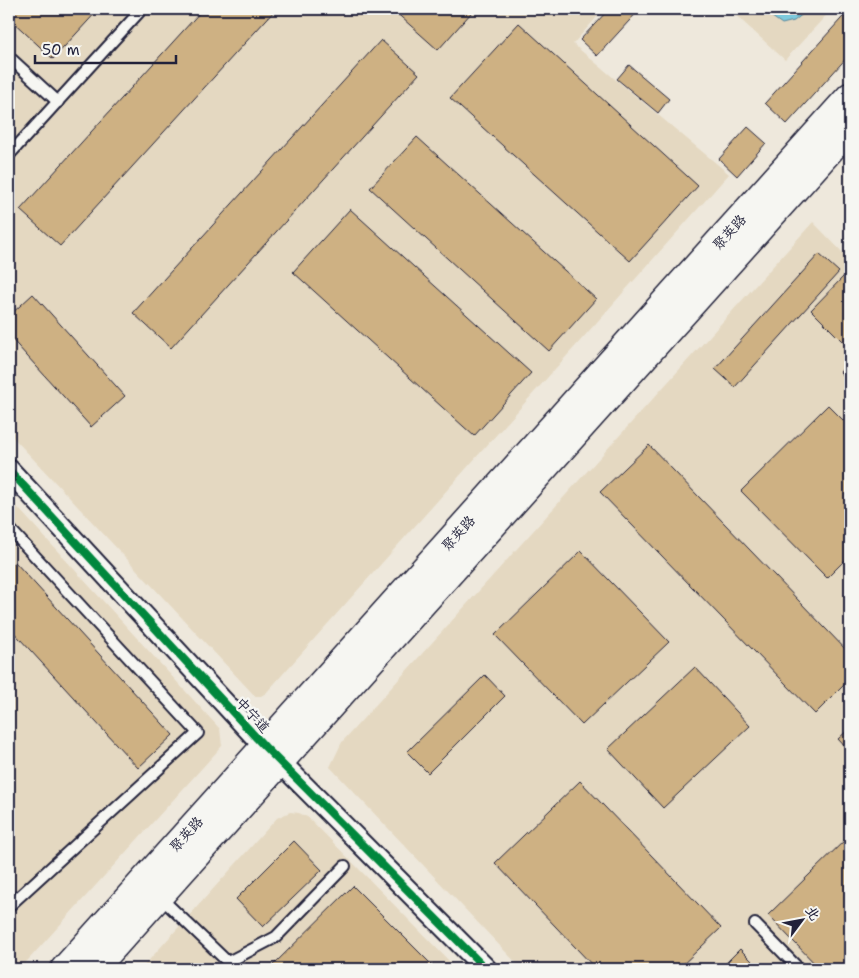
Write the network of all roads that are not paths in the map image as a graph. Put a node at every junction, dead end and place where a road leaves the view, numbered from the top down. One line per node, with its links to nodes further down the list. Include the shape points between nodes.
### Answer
1 (142, 9): 4 (lane)
2 (9, 57): 4 (lane)
3 (850, 97): 9 (main road, 聚英路)
4 (58, 102): 6 (lane)
5 (850, 126): 9 (main road, 聚英路)
6 (9, 155)
7 (9, 470): 9 (street, 中宁道)
8 (9, 528): 12 (lane, via 198,733)
9 (272, 754): 11 (main road, 聚英路); 17 (street, 中宁道)
10 (345, 866): 14 (lane, via 276,937)
11 (151, 888): 14 (lane); 15 (main road, 聚英路); 16 (main road, 聚英路)
12 (9, 906)
13 (755, 924): 18 (lane)
14 (231, 966)
15 (64, 969)
16 (93, 969)
17 (486, 969)
18 (798, 969)

